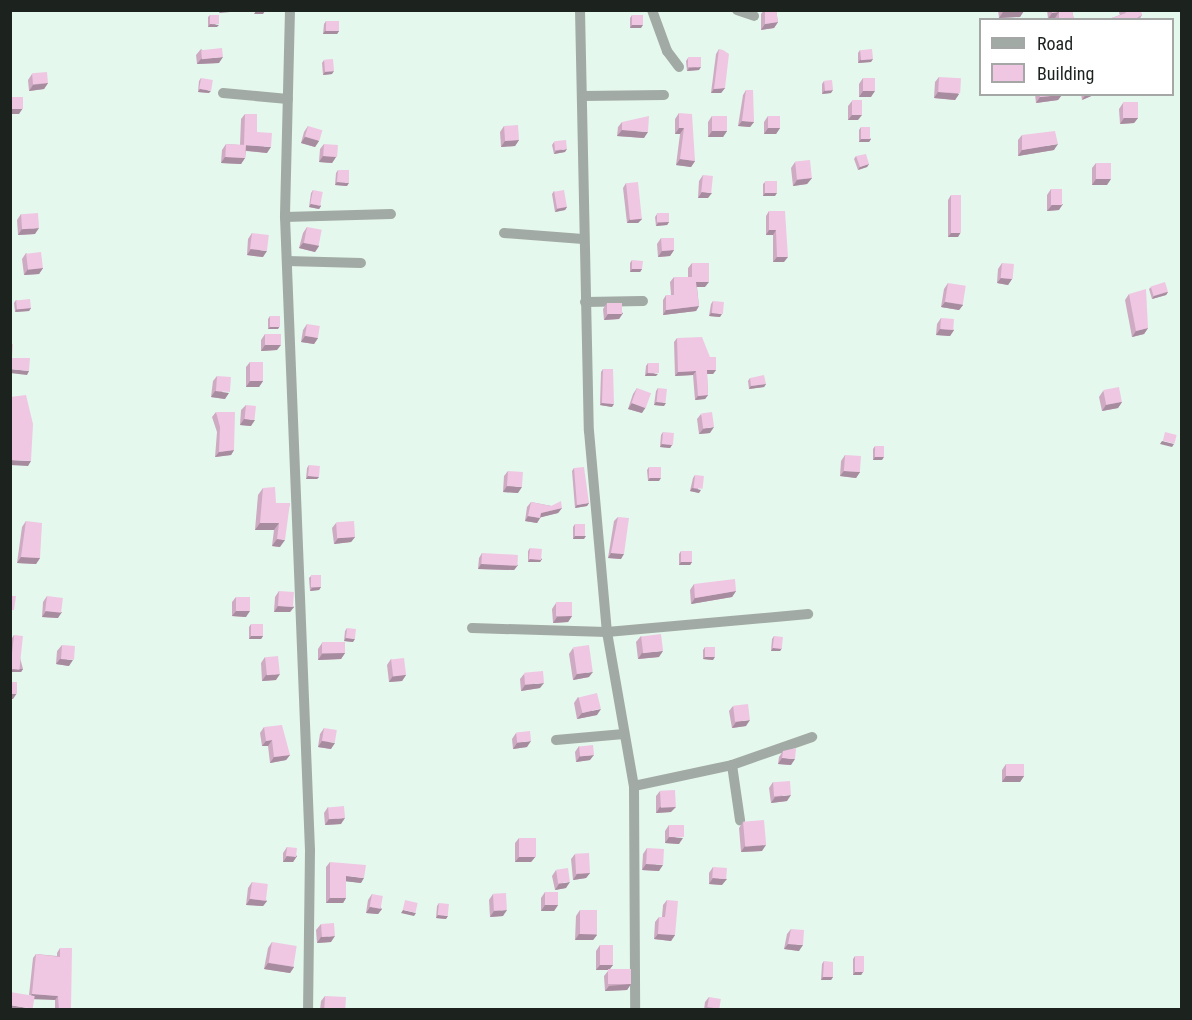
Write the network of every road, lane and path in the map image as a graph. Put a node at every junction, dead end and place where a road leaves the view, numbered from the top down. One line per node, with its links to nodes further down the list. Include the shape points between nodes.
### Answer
1 (290, 10): 10 (street)
2 (580, 10): 9 (street)
3 (737, 10): 5 (street)
4 (652, 11): 6 (street)
5 (754, 16)
6 (679, 67)
7 (223, 93): 10 (street)
8 (664, 95): 9 (street)
9 (582, 96): 14 (street)
10 (288, 99): 12 (street)
11 (391, 214): 12 (street)
12 (285, 217): 15 (street)
13 (504, 233): 14 (street)
14 (584, 239): 18 (street)
15 (287, 261): 16 (street); 28 (street, via 310,850)
16 (361, 263)
17 (643, 301): 18 (street)
18 (585, 302): 21 (street, via 592,477)
19 (808, 614): 21 (street)
20 (472, 628): 21 (street)
21 (607, 632): 22 (street)
22 (624, 734): 24 (street); 26 (street)
23 (812, 737): 25 (street)
24 (556, 740)
25 (732, 765): 26 (street); 27 (street)
26 (634, 786): 29 (street)
27 (740, 820)
28 (309, 1010)
29 (635, 1010)

